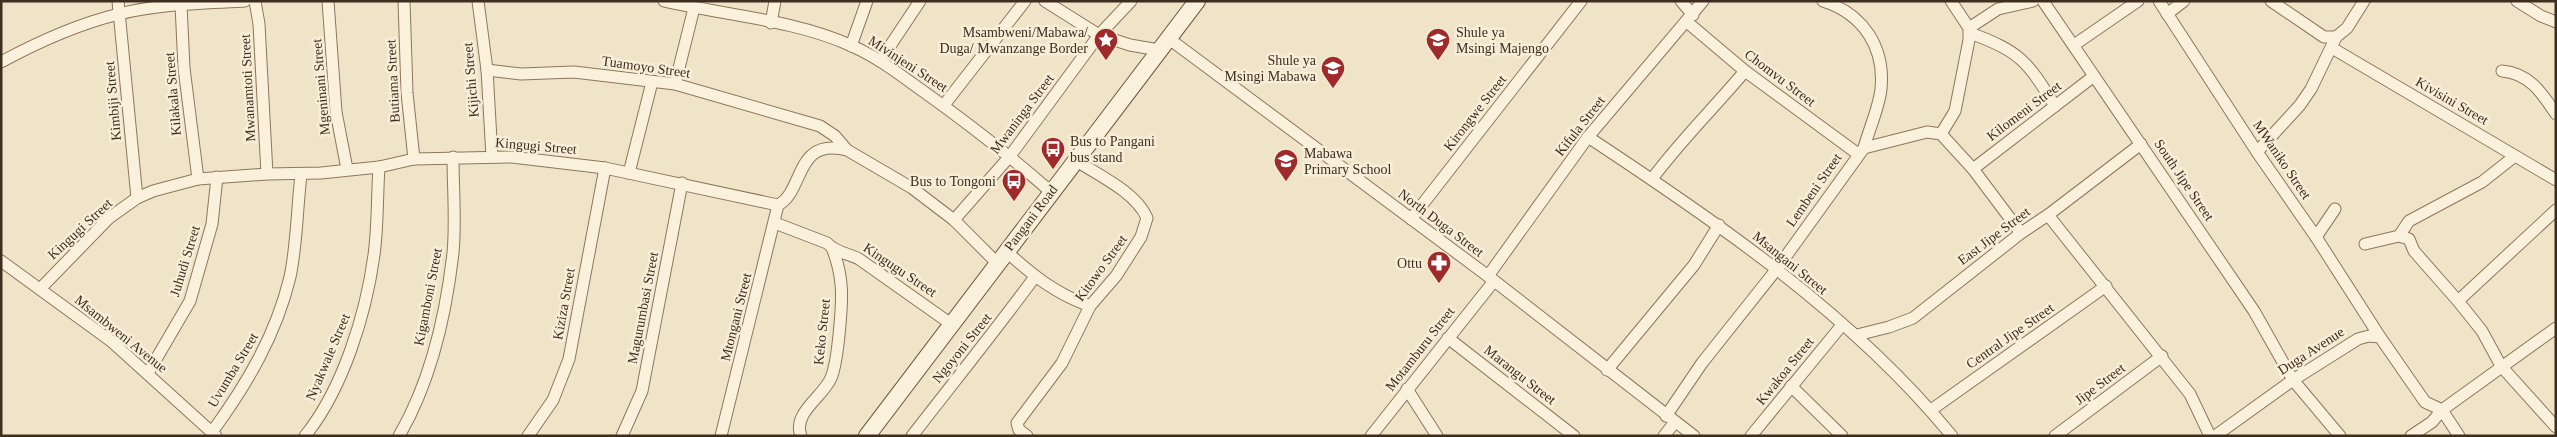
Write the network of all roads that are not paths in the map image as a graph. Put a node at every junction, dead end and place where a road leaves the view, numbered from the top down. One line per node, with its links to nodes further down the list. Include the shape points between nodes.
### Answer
1 (118, 1): 31 (street, Kimbiji Street)
2 (245, 1): 27 (street)
3 (255, 1): 70 (street, Mwanamtoti Street)
4 (328, 1): 67 (street, Mgeninani Street, via 336,112)
5 (404, 1): 63 (street, Butiama Street)
6 (478, 1): 44 (street, Kijichi Street)
7 (664, 1): 30 (street, Mivinjeni Street)
8 (775, 1): 35 (street)
9 (867, 1): 41 (street)
10 (920, 1): 42 (street)
11 (1025, 1): 50 (street)
12 (1045, 1): 37 (street)
13 (1131, 1): 37 (street, Mwaninga Street)
14 (1581, 1): 84 (street, Kirongwe Street)
15 (1681, 1): 33 (street)
16 (1703, 1): 33 (street, Kifula Street)
17 (1824, 1): 57 (street, Lembeni Street, via 1857,18 1875,42 1881,63 1881,90)
18 (1951, 1): 36 (street)
19 (2033, 1): 36 (street, via 1998,9)
20 (2043, 1): 40 (street, South Jipe Street)
21 (2138, 1): 40 (street)
22 (2159, 1): 32 (street, MWaniko Street)
23 (2184, 1): 32 (street)
24 (2271, 1): 38 (street, Kivisini Street)
25 (2364, 1): 38 (street)
26 (2517, 1): 34 (street)
27 (211, 2): 29 (street)
28 (1190, 4): 39 (main road, Pangani Road)
29 (181, 5): 31 (street); 73 (street, Kilakala Street, via 184,68)
30 (694, 8): 35 (street, Mivinjeni Street); 49 (street)
31 (120, 14): 43 (street, via 69,30); 78 (street, Kimbiji Street)
32 (2168, 14): 58 (street, MWaniko Street)
33 (1690, 18): 45 (street, Chomvu Street); 54 (street, Kifula Street)
34 (2556, 22)
35 (771, 23): 41 (street, Mivinjeni Street, via 812,32)
36 (1970, 31): 51 (street, via 2018,55); 53 (street, via 1955,111)
37 (1099, 35): 39 (street, via 1130,45); 59 (street, Mwaninga Street)
38 (2334, 42): 58 (street, via 2300,105); 60 (street, Kivisini Street)
39 (1164, 44): 64 (main road, Pangani Road); 84 (street, North Duga Street)
40 (2074, 45): 47 (street, South Jipe Street)
41 (851, 46): 42 (street, Mivinjeni Street)
42 (880, 61): 50 (street, Mivinjeni Street)
43 (1, 62)
44 (487, 70): 48 (street, Tuamoyo Street, via 521,74 574,72); 62 (street, Kijichi Street)
45 (1745, 71): 57 (street, Chomvu Street); 74 (street, via 1677,146)
46 (2502, 71): 52 (street, via 2524,77 2542,92)
47 (2094, 76): 51 (street, Kilomeni Street); 55 (street, South Jipe Street)
48 (652, 82): 49 (street, Tuamoyo Street); 69 (street)
49 (675, 84): 56 (street, Tuamoyo Street, via 820,126)
50 (944, 105): 59 (street, Mivinjeni Street)
51 (2055, 106): 68 (street, Kilomeni Street)
52 (2556, 114)
53 (1941, 134): 57 (street, via 1927,132); 68 (street)
54 (1588, 137): 74 (street, Msangani Street); 96 (street, Kifula Street)
55 (2141, 144): 82 (street, East Jipe Street); 111 (street, South Jipe Street, via 2254,311)
56 (847, 150): 79 (street, via 827,147 815,154 806,162 783,202); 83 (street, via 912,188)
57 (1861, 151): 94 (street, Lembeni Street)
58 (2257, 152): 89 (street, MWaniko Street)
59 (1010, 156): 77 (street, Mivinjeni Street); 83 (street, Mwaninga Street)
60 (2515, 156): 75 (street, Kivisini Street); 88 (street, via 2482,182 2409,221)
61 (453, 157): 62 (street, Kingugi Street); 63 (street, Kingugi Street); 120 (street, Kigamboni Street, via 453,251 447,287 430,368)
62 (492, 157): 66 (street, Kingugi Street)
63 (414, 159): 65 (street, Kingugi Street)
64 (1075, 160): 77 (main road, Pangani Road); 100 (street, Kitowo Street, via 1129,196 1144,210 1147,218 1141,237 1116,276)
65 (379, 167): 67 (street, Kingugi Street); 119 (street, Nyakwale Street, via 374,255 361,321 336,384)
66 (605, 168): 69 (street, Kingugi Street); 121 (street, Kiziza Street, via 570,359 553,400)
67 (347, 169): 71 (street, Kingugi Street)
68 (1973, 169): 87 (street)
69 (629, 173): 76 (street, Kingugi Street)
70 (267, 174): 71 (street, Kingugi Street); 72 (street, Kingugi Street)
71 (301, 175): 118 (street, Uvumba Street, via 290,276 273,331)
72 (217, 177): 73 (street, Kingugi Street); 110 (street, Juhudi Street, via 212,224 190,301)
73 (198, 179): 78 (street, Kingugi Street)
74 (1652, 179): 86 (street, Msangani Street)
75 (2556, 180)
76 (682, 183): 79 (street, Kingugi Street); 122 (street, Magurumbasi Street, via 642,391)
77 (1051, 192): 92 (main road, Pangani Road)
78 (137, 198): 98 (street, Kingugi Street, via 109,218)
79 (778, 205): 85 (street, Mtongani Street)
80 (2335, 209): 89 (street)
81 (2556, 210): 99 (street)
82 (2048, 215): 87 (street, East Jipe Street); 97 (street)
83 (954, 220): 92 (street)
84 (1411, 220): 96 (street, North Duga Street)
85 (775, 223): 91 (street, Kingugu Street, via 827,244); 123 (street, Mtongani Street)
86 (1719, 225): 94 (street, Msangani Street); 109 (street, via 1694,265)
87 (2020, 233): 104 (street, East Jipe Street, via 1913,318)
88 (2399, 236): 90 (street); 99 (street, via 2409,239 2414,251)
89 (2316, 237): 105 (street, MWaniko Street)
90 (2365, 244)
91 (833, 250): 101 (street, Kingugu Street, via 859,259); 124 (street, Keko Street, via 841,285 836,363 830,380 803,414 798,429)
92 (1002, 257): 95 (street); 101 (main road, Pangani Road)
93 (1, 261): 98 (street, Msambweni Avenue)
94 (1776, 270): 102 (street, Msangani Street); 116 (street, Lembeni Street, via 1702,363)
95 (1034, 278): 100 (street); 126 (street, Ngoyoni Street)
96 (1491, 278): 106 (street, Motamburu Street); 109 (street, North Duga Street)
97 (2106, 286): 107 (street); 114 (street, Central Jipe Street)
98 (40, 289): 110 (street, Msambweni Avenue, via 111,341)
99 (2458, 301): 108 (street, via 2482,331)
100 (1090, 306): 127 (street, Kitowo Street, via 1062,362 1017,423 1019,430)
101 (952, 324): 125 (main road, Pangani Road)
102 (1842, 324): 104 (street, Msangani Street); 112 (street, Kwakoa Street)
103 (2556, 328): 108 (street)
104 (1857, 335): 114 (street, Msangani Street)
105 (2380, 337): 111 (street, Duga Avenue, via 2358,339); 115 (street, via 2425,402)
106 (1448, 338): 113 (street, Motamburu Street); 130 (street, Marangu Street)
107 (2162, 356): 136 (street, Jipe Street); 137 (street, via 2190,394)
108 (2501, 366): 115 (street); 117 (street)
109 (1607, 370): 116 (street, North Duga Street)
110 (148, 373): 118 (street, Msambweni Avenue)
111 (2293, 380): 138 (street, Duga Avenue); 139 (street, South Jipe Street)
112 (1791, 386): 133 (street, Kwakoa Street); 134 (street)
113 (1407, 389): 128 (street, Motamburu Street); 129 (street)
114 (1931, 410): 135 (street, Msangani Street)
115 (2442, 410): 140 (street, via 2432,422); 141 (street)
116 (1670, 419): 131 (street, Lembeni Street); 132 (street, North Duga Street)
117 (2556, 427)
118 (214, 434)
119 (306, 436)
120 (399, 436)
121 (528, 436)
122 (622, 436)
123 (721, 436)
124 (801, 436)
125 (867, 436)
126 (912, 436)
127 (1027, 436)
128 (1371, 436)
129 (1437, 436)
130 (1574, 436)
131 (1664, 436)
132 (1694, 436)
133 (1750, 436)
134 (1842, 436)
135 (1952, 436)
136 (2055, 436)
137 (2210, 436)
138 (2215, 436)
139 (2340, 436)
140 (2410, 436)
141 (2459, 436)

